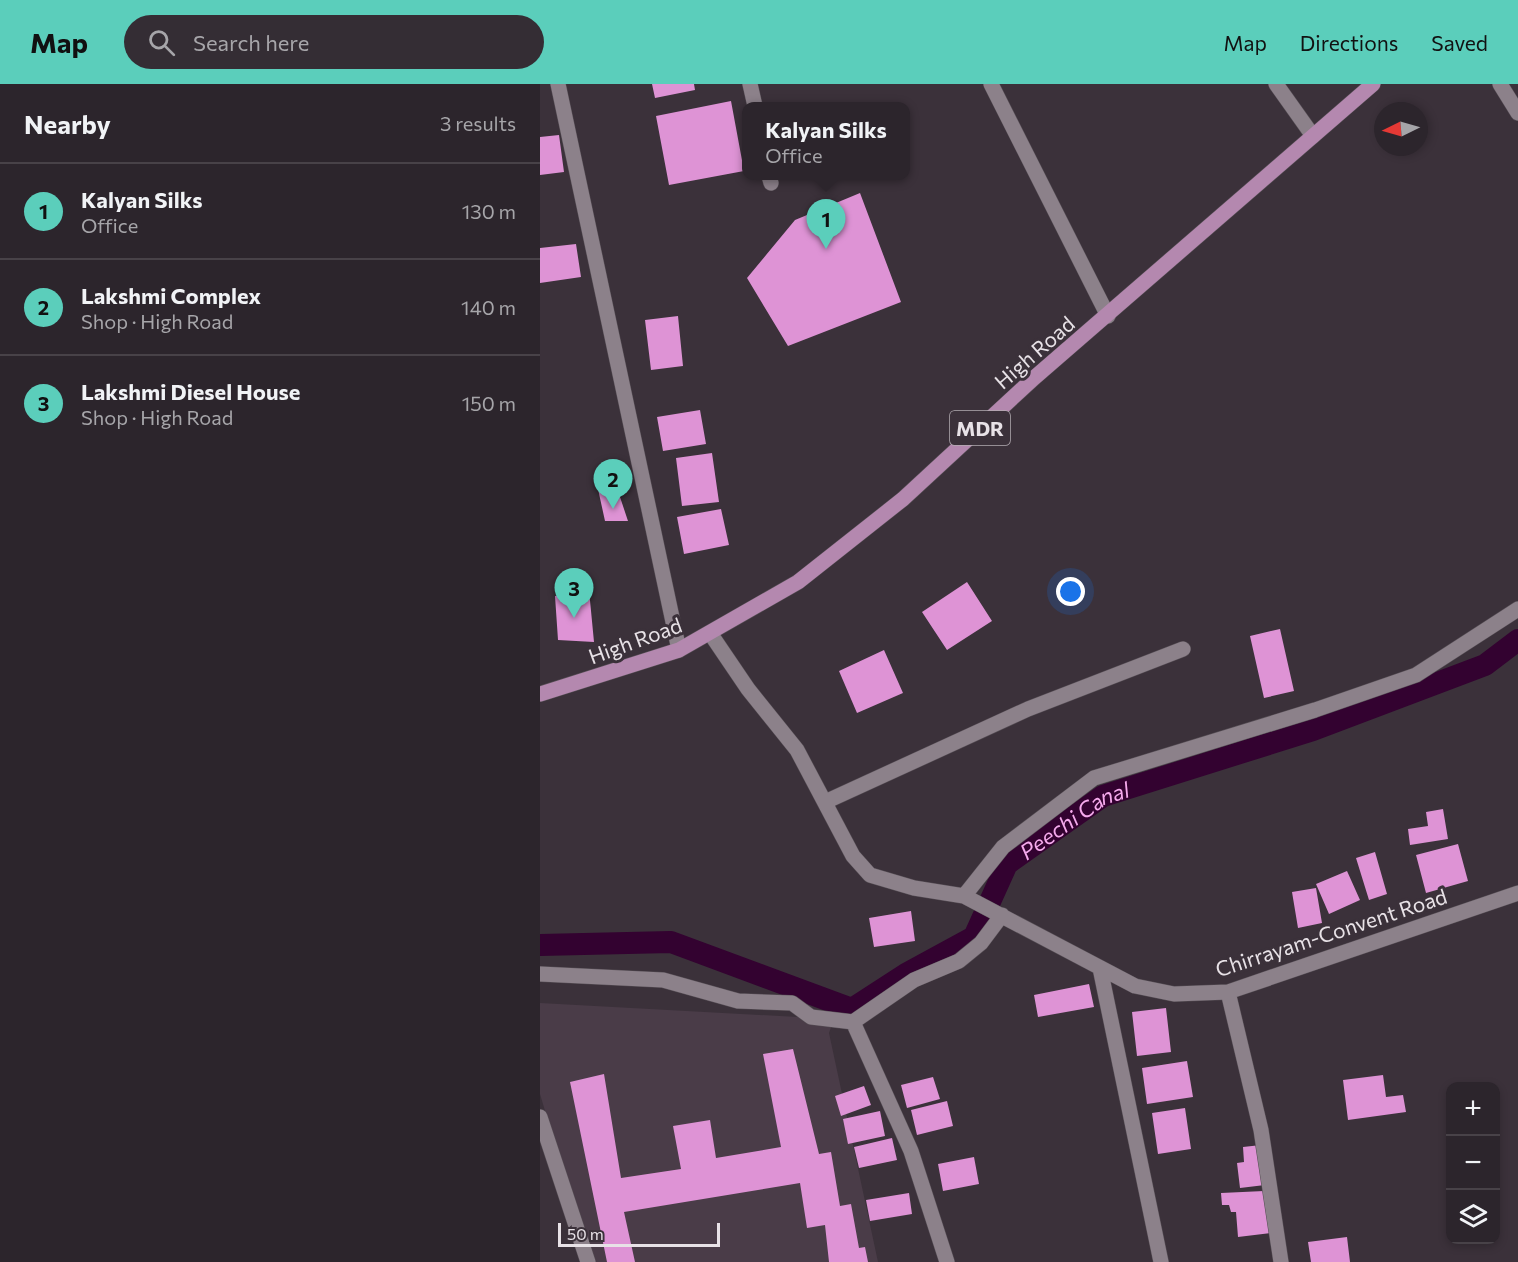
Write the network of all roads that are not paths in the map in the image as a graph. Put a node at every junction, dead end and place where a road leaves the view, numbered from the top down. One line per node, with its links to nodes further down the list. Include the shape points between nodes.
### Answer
1 (558, 84): 13 (street)
2 (750, 84): 7 (street)
3 (991, 84): 10 (street)
4 (1276, 84): 9 (street)
5 (1372, 84): 9 (main road, High Road / MDR)
6 (1500, 84): 8 (street)
7 (754, 102)
8 (1518, 113)
9 (1313, 136): 10 (main road, High Road / MDR)
10 (1108, 316): 12 (main road, High Road / MDR, via 1034,378 903,499 798,582)
11 (1518, 609): 18 (street, via 1416,675 1094,778 1003,847)
12 (710, 633): 13 (main road, High Road / MDR); 16 (street, via 797,750)
13 (679, 650): 15 (main road, High Road / MDR)
14 (1183, 650): 16 (street, via 1028,709)
15 (540, 694)
16 (825, 802): 18 (street, via 853,856 870,875)
17 (1518, 893): 22 (street, Chirrayam-Convent Road)
18 (970, 898): 19 (street, Chirrayam-Convent Road)
19 (998, 913): 20 (street, Chirrayam-Convent Road); 23 (street, via 981,943 959,961 914,980)
20 (1101, 968): 22 (street, Chirrayam-Convent Road, via 1135,986 1174,994); 27 (street)
21 (540, 974): 23 (street, via 663,980 738,1001 792,1003 811,1017)
22 (1228, 992): 28 (street, via 1261,1130)
23 (853, 1022): 26 (street, via 910,1150)
24 (540, 1117): 25 (street)
25 (588, 1262)
26 (947, 1262)
27 (1161, 1262)
28 (1281, 1262)

